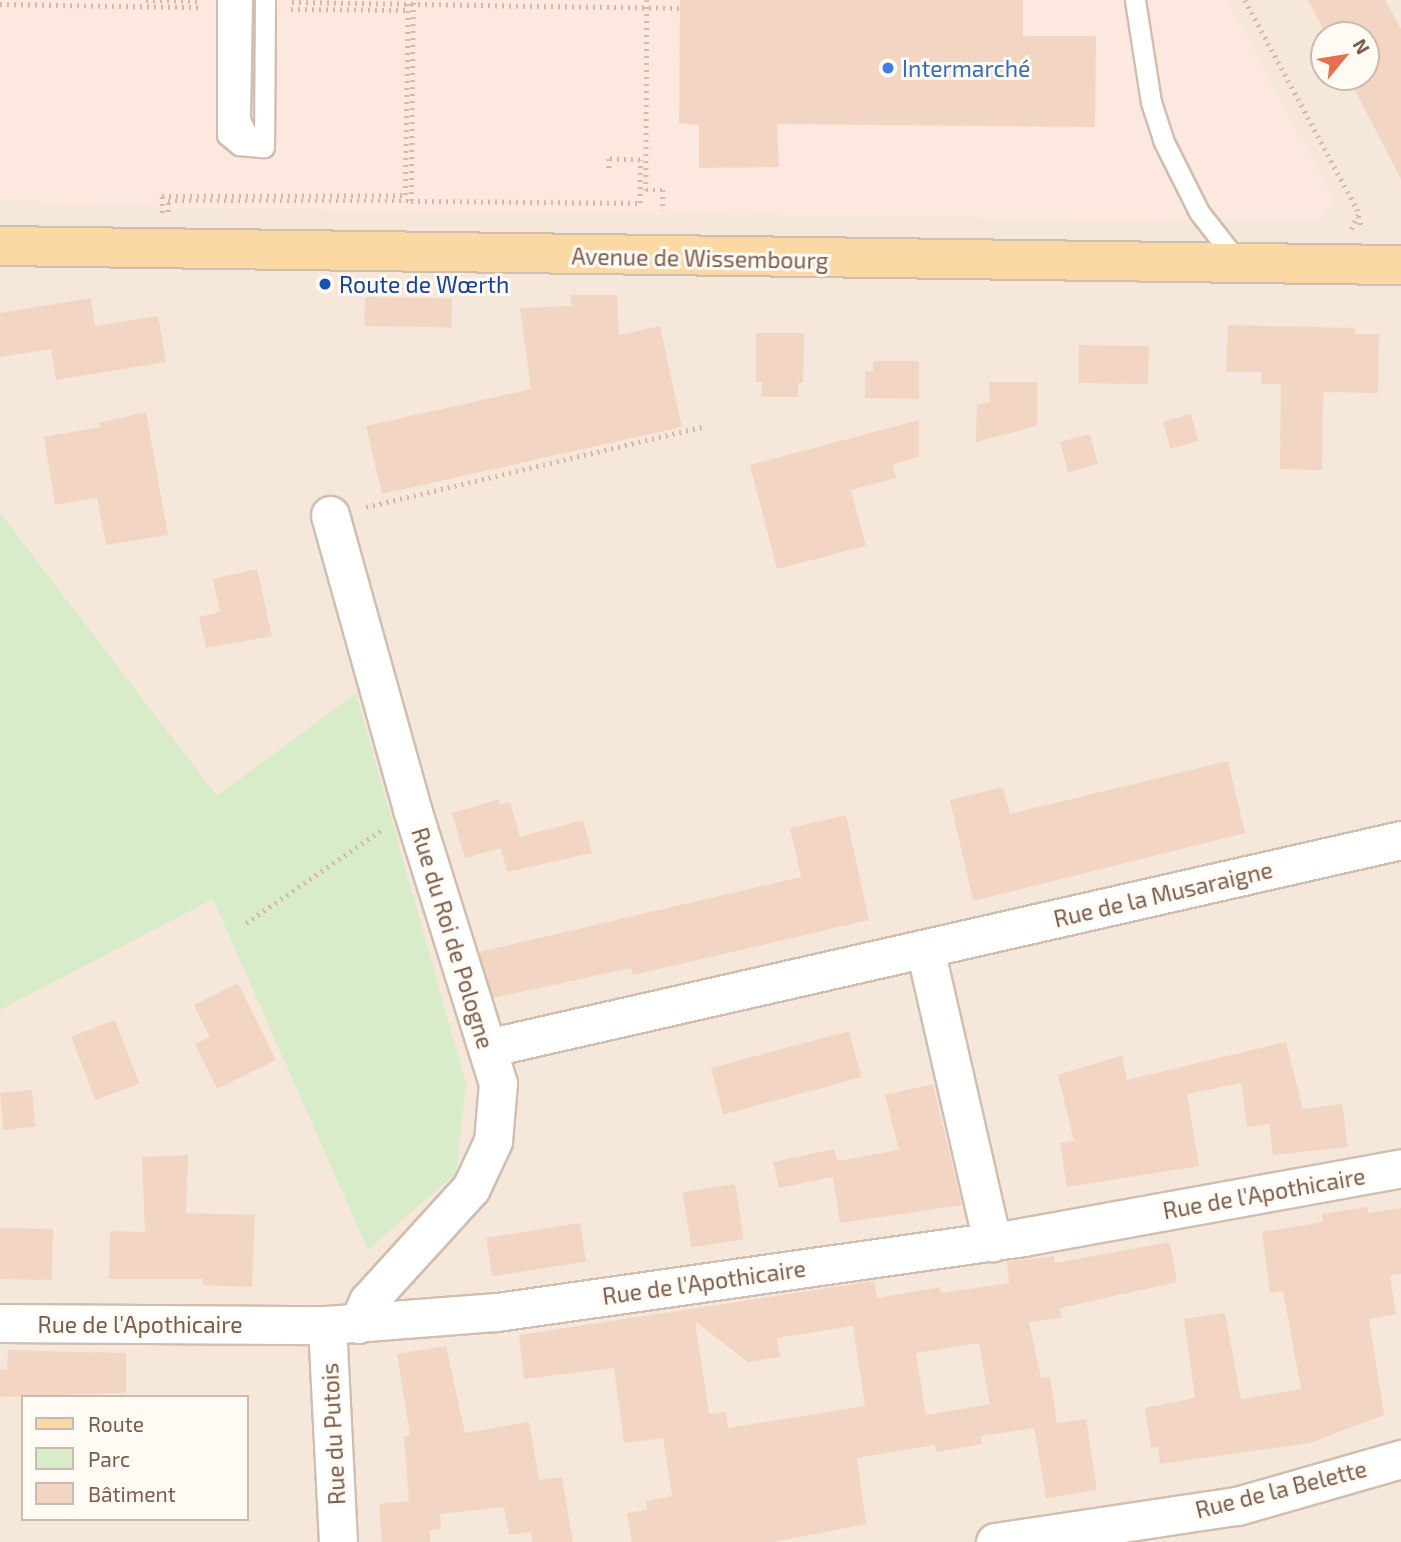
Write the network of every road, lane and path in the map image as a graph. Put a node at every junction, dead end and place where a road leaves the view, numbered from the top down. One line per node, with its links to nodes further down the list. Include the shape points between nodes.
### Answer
1 (146, 0): 6 (path)
2 (242, 0): 12 (lane, via 240,120)
3 (647, 0): 10 (path)
4 (1135, 0): 19 (lane, via 1151,102 1187,190)
5 (1245, 0): 20 (path)
6 (218, 3): 8 (path); 12 (lane, via 227,135 239,145)
7 (276, 3): 9 (path); 12 (lane)
8 (0, 4)
9 (411, 5): 10 (path); 14 (path); 16 (path, via 405,195 162,196)
10 (647, 8): 11 (path); 15 (path, via 646,190 663,190)
11 (680, 8)
12 (264, 147)
13 (609, 170): 14 (path, via 609,159 640,160 640,203)
14 (411, 201): 17 (path, via 168,201)
15 (663, 211)
16 (162, 219)
17 (168, 223)
18 (0, 246): 19 (main road, Avenue de Wissembourg)
19 (1238, 263): 20 (main road, Avenue de Wissembourg)
20 (1385, 265)
21 (702, 427): 22 (path)
22 (330, 516): 23 (street, Rue du Roi de Pologne)
23 (412, 809): 25 (path); 27 (street, Rue du Roi de Pologne)
24 (1401, 840): 26 (street, Rue de la Musaraigne)
25 (246, 923)
26 (925, 949): 27 (street, Rue de la Musaraigne); 29 (street)
27 (487, 1048): 31 (street, Rue du Roi de Pologne, via 498,1083 493,1141 477,1177 368,1301)
28 (1401, 1168): 29 (street, Rue de l'Apothicaire)
29 (992, 1242): 31 (street, Rue de l'Apothicaire, via 496,1312)
30 (0, 1322): 31 (street, Rue de l'Apothicaire)
31 (342, 1324): 33 (street, Rue du Putois)
32 (1401, 1459): 34 (street, Rue de la Belette, via 1237,1506)
33 (338, 1542)
34 (995, 1542)

